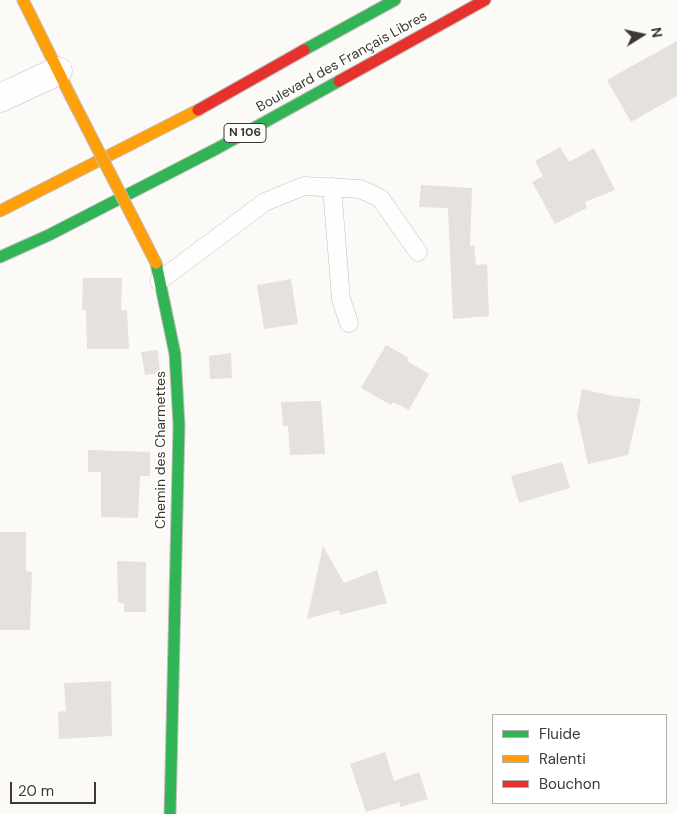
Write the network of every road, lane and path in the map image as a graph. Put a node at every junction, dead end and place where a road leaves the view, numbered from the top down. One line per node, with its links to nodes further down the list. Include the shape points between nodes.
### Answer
1 (23, 0): 4 (main road, Chemin des Charmettes)
2 (395, 0): 7 (main road, Boulevard des Français Libres, via 192,113)
3 (485, 0): 9 (main road, Boulevard des Français Libres / N 106, via 216,149)
4 (58, 71): 5 (street); 10 (main road, Chemin des Charmettes, bridge, via 156,263)
5 (0, 98)
6 (332, 188): 8 (lane, via 360,189 380,198); 10 (lane, via 304,186 265,202); 11 (lane, via 342,299)
7 (0, 211)
8 (418, 252)
9 (0, 257)
10 (159, 281): 12 (main road, Chemin des Charmettes, via 176,354 179,425)
11 (349, 324)
12 (170, 814)

